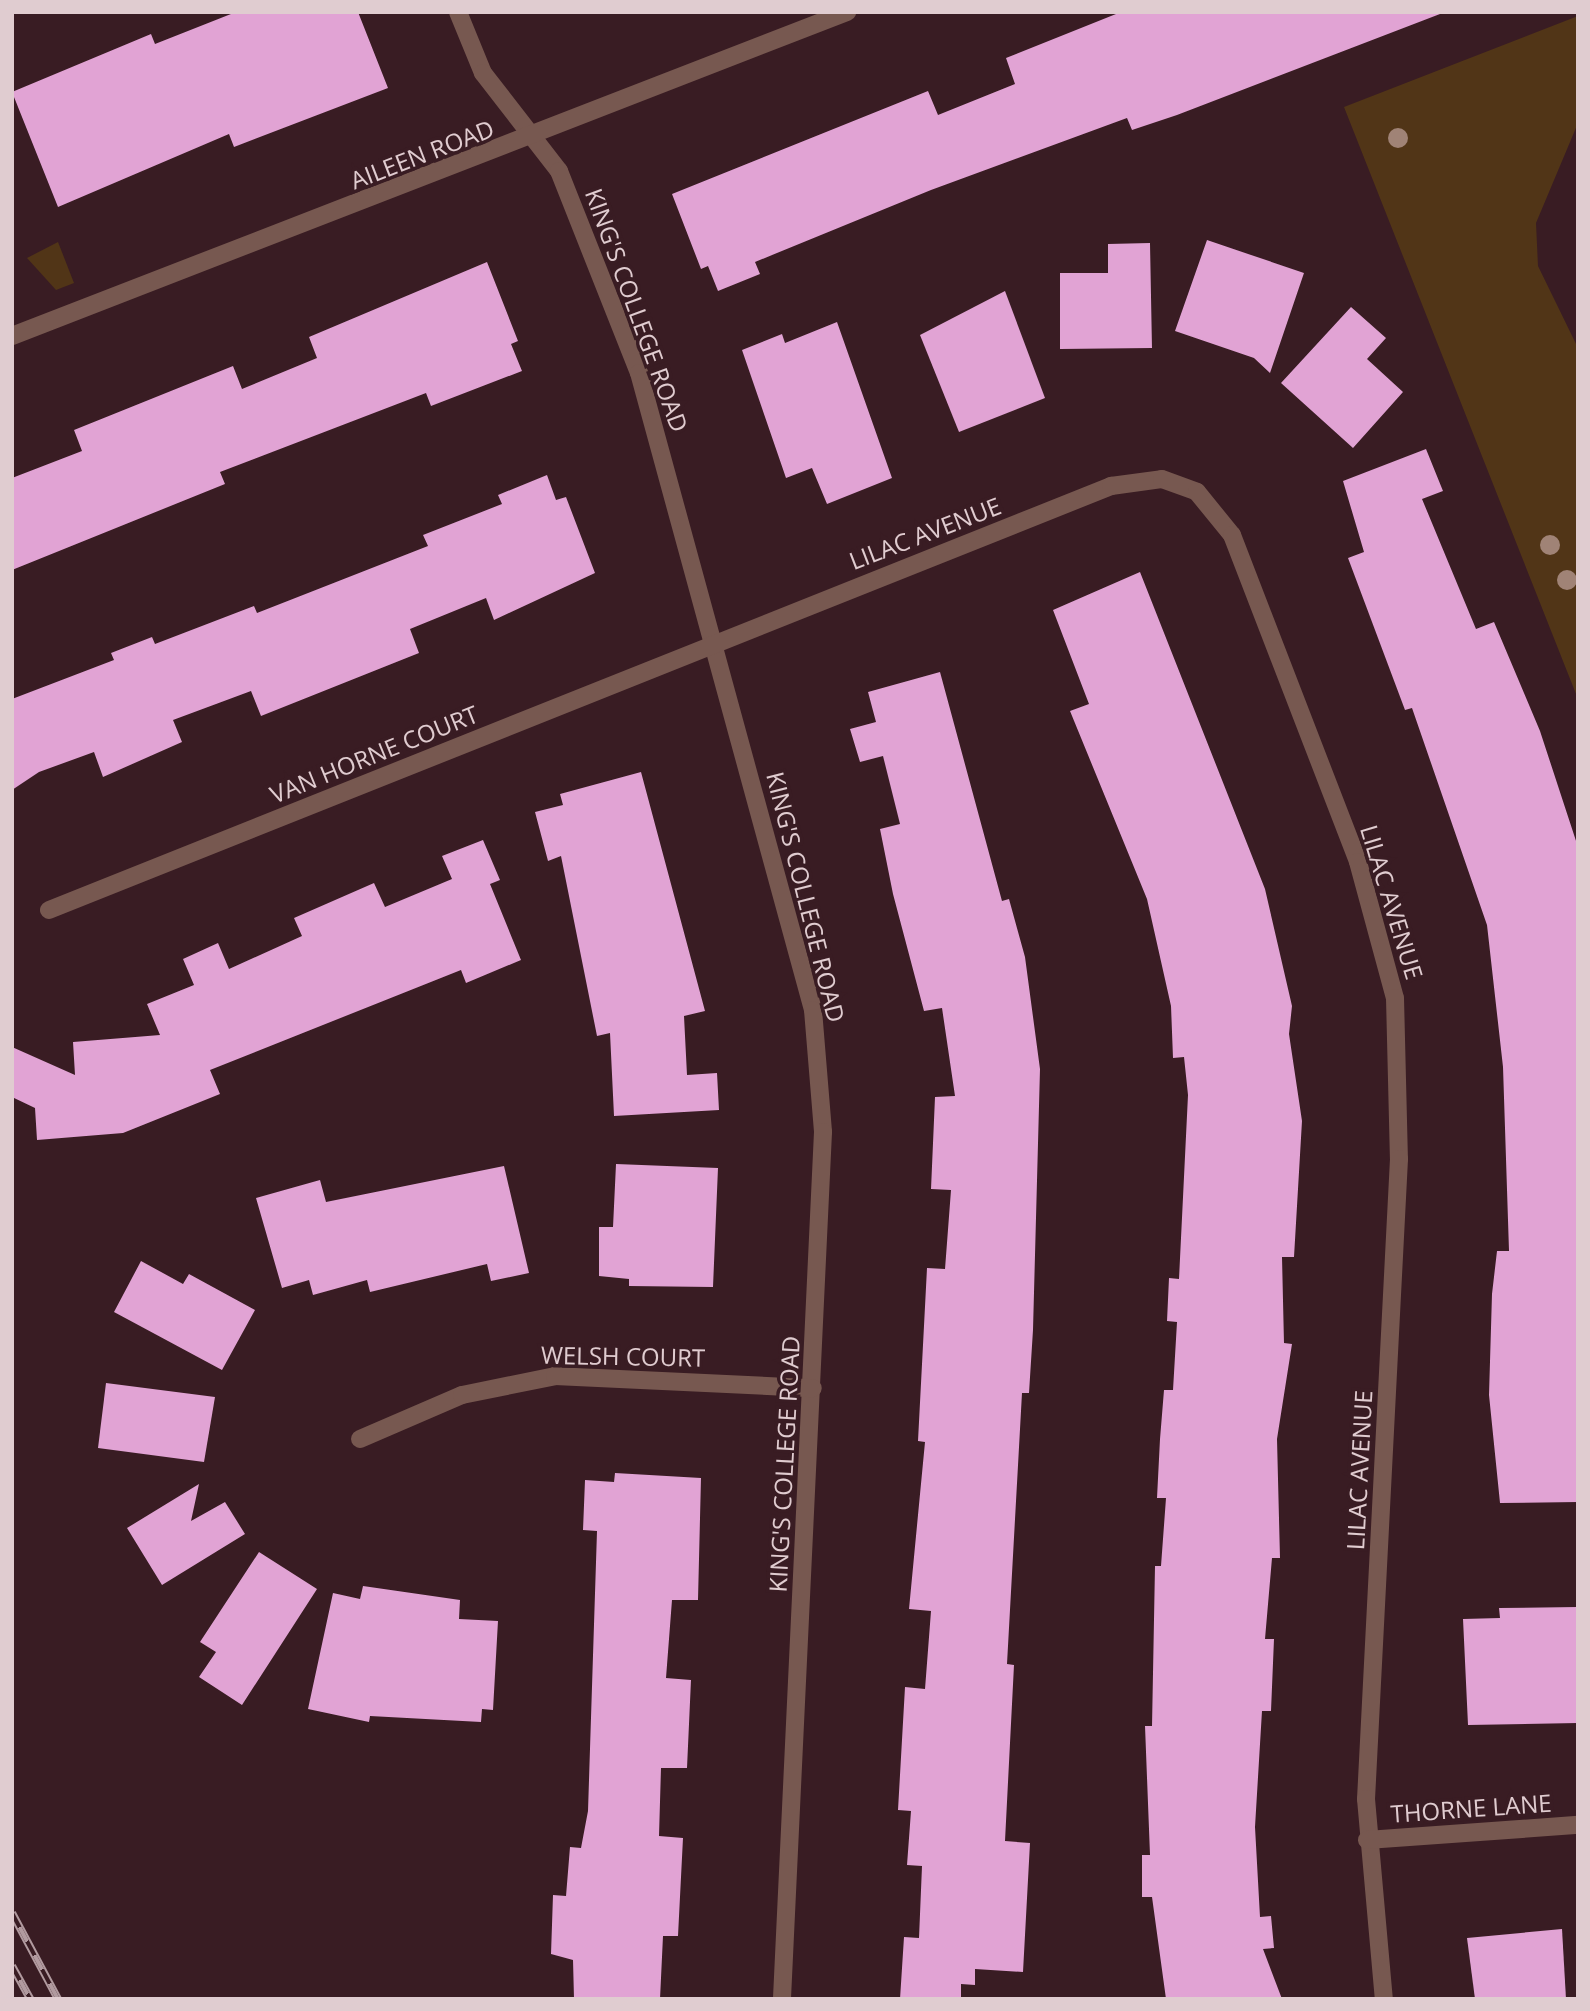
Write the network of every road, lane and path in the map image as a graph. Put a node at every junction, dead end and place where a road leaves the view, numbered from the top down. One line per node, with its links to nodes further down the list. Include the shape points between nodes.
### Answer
1 (458, 12): 3 (street, KING'S COLLEGE ROAD, via 483,74)
2 (847, 12): 3 (street, AILEEN ROAD)
3 (536, 137): 4 (street, AILEEN ROAD); 5 (street, KING'S COLLEGE ROAD, via 559,171 639,373)
4 (12, 336)
5 (716, 643): 6 (street, VAN HORNE COURT); 7 (street, KING'S COLLEGE ROAD, via 813,1010 823,1132); 10 (street, LILAC AVENUE, via 1127,481 1180,483 1224,518 1358,862 1395,998 1399,1159)
6 (49, 910)
7 (813, 1388): 8 (street, WELSH COURT, via 544,1377 462,1395); 11 (street, KING'S COLLEGE ROAD)
8 (360, 1439)
9 (1578, 1825): 10 (street, THORNE LANE)
10 (1367, 1840): 12 (street, LILAC AVENUE)
11 (782, 1999)
12 (1384, 1999)

